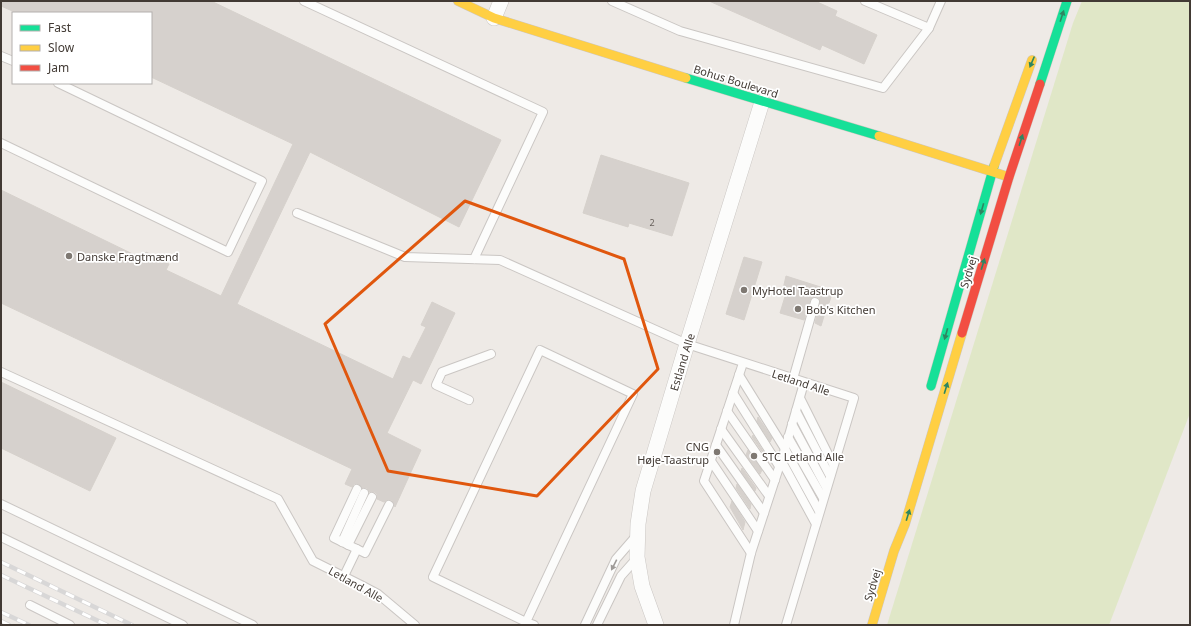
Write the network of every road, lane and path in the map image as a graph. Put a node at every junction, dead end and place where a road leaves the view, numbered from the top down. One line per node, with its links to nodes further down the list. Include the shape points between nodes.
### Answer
1 (304, 1): 21 (lane, via 543,112)
2 (458, 1): 10 (main road, Bohus Boulevard)
3 (502, 1): 10 (street)
4 (612, 1): 11 (lane, via 680,31 883,88)
5 (865, 1): 11 (lane)
6 (941, 1): 11 (lane)
7 (1058, 1): 9 (main road)
8 (1067, 1): 19 (main road, Sydvej, one-way to 8)
9 (1053, 13)
10 (494, 18): 16 (main road, Bohus Boulevard)
11 (929, 28)
12 (1036, 53): 18 (main road, Sydvej, one-way to 18)
13 (1, 56): 14 (lane)
14 (12, 61)
15 (60, 84): 17 (lane, via 262,181 228,252)
16 (762, 102): 18 (main road, Bohus Boulevard); 23 (street, Estland Alle)
17 (1, 143)
18 (992, 172): 19 (main road, Bohus Boulevard); 31 (main road, Sydvej, one-way to 31)
19 (1009, 177): 60 (main road, Sydvej, one-way to 19, via 905,524)
20 (296, 213): 21 (lane, Letland Alle, via 405,257)
21 (474, 259): 23 (lane, Letland Alle, via 500,260)
22 (815, 302): 28 (lane)
23 (687, 344): 25 (lane, Letland Alle); 56 (street, Estland Alle, via 643,491)
24 (491, 354): 33 (lane, via 442,372 438,378 436,384)
25 (743, 363): 27 (lane); 28 (lane, Letland Alle)
26 (1, 372): 63 (lane, Letland Alle, via 278,499 313,561)
27 (739, 375): 30 (lane); 40 (lane)
28 (793, 379): 29 (lane, Letland Alle)
29 (804, 383): 32 (lane); 43 (lane, Letland Alle, via 854,398)
30 (733, 393): 34 (lane); 42 (lane)
31 (928, 395)
32 (800, 398): 35 (lane); 43 (lane)
33 (469, 400)
34 (727, 411): 37 (lane); 45 (lane)
35 (796, 411): 36 (lane); 44 (lane)
36 (792, 424): 38 (lane); 46 (lane)
37 (721, 429): 39 (lane); 47 (lane)
38 (788, 437): 40 (lane); 48 (lane)
39 (716, 445): 41 (lane); 53 (lane)
40 (785, 449): 42 (lane); 52 (lane)
41 (711, 461): 55 (lane); 61 (lane, via 704,481)
42 (780, 463): 45 (lane); 54 (lane)
43 (833, 464): 44 (lane, Letland Alle)
44 (830, 476): 46 (lane, Letland Alle)
45 (775, 480): 47 (lane)
46 (826, 487): 48 (lane, Letland Alle)
47 (770, 496): 53 (lane)
48 (823, 498): 52 (lane, Letland Alle)
49 (903, 500): 60 (main road, Sydvej)
50 (1, 504): 65 (lane)
51 (390, 505): 59 (lane, via 365,553)
52 (819, 511): 54 (lane, Letland Alle)
53 (764, 513): 55 (lane)
54 (816, 524): 76 (lane, Letland Alle)
55 (758, 531): 61 (lane)
56 (638, 534): 62 (street, Estland Alle); 72 (lane, one-way to 72, via 616,560)
57 (1, 538): 68 (lane)
58 (345, 544): 58 (lane, via 365,493 334,538); 59 (lane)
59 (357, 549): 63 (lane)
60 (894, 551): 77 (main road, Sydvej)
61 (751, 553): 75 (lane)
62 (638, 557): 73 (lane, via 621,576); 74 (street, Estland Alle, via 642,586)
63 (344, 576): 71 (lane, Letland Alle, via 378,594)
64 (30, 605): 67 (lane)
65 (235, 616): 69 (lane); 70 (lane)
66 (530, 623): 66 (lane, via 433,577 540,350 633,394)
67 (70, 625)
68 (183, 625)
69 (232, 625)
70 (254, 625)
71 (414, 625)
72 (585, 625)
73 (597, 625)
74 (656, 625)
75 (734, 625)
76 (786, 625)
77 (872, 625)

